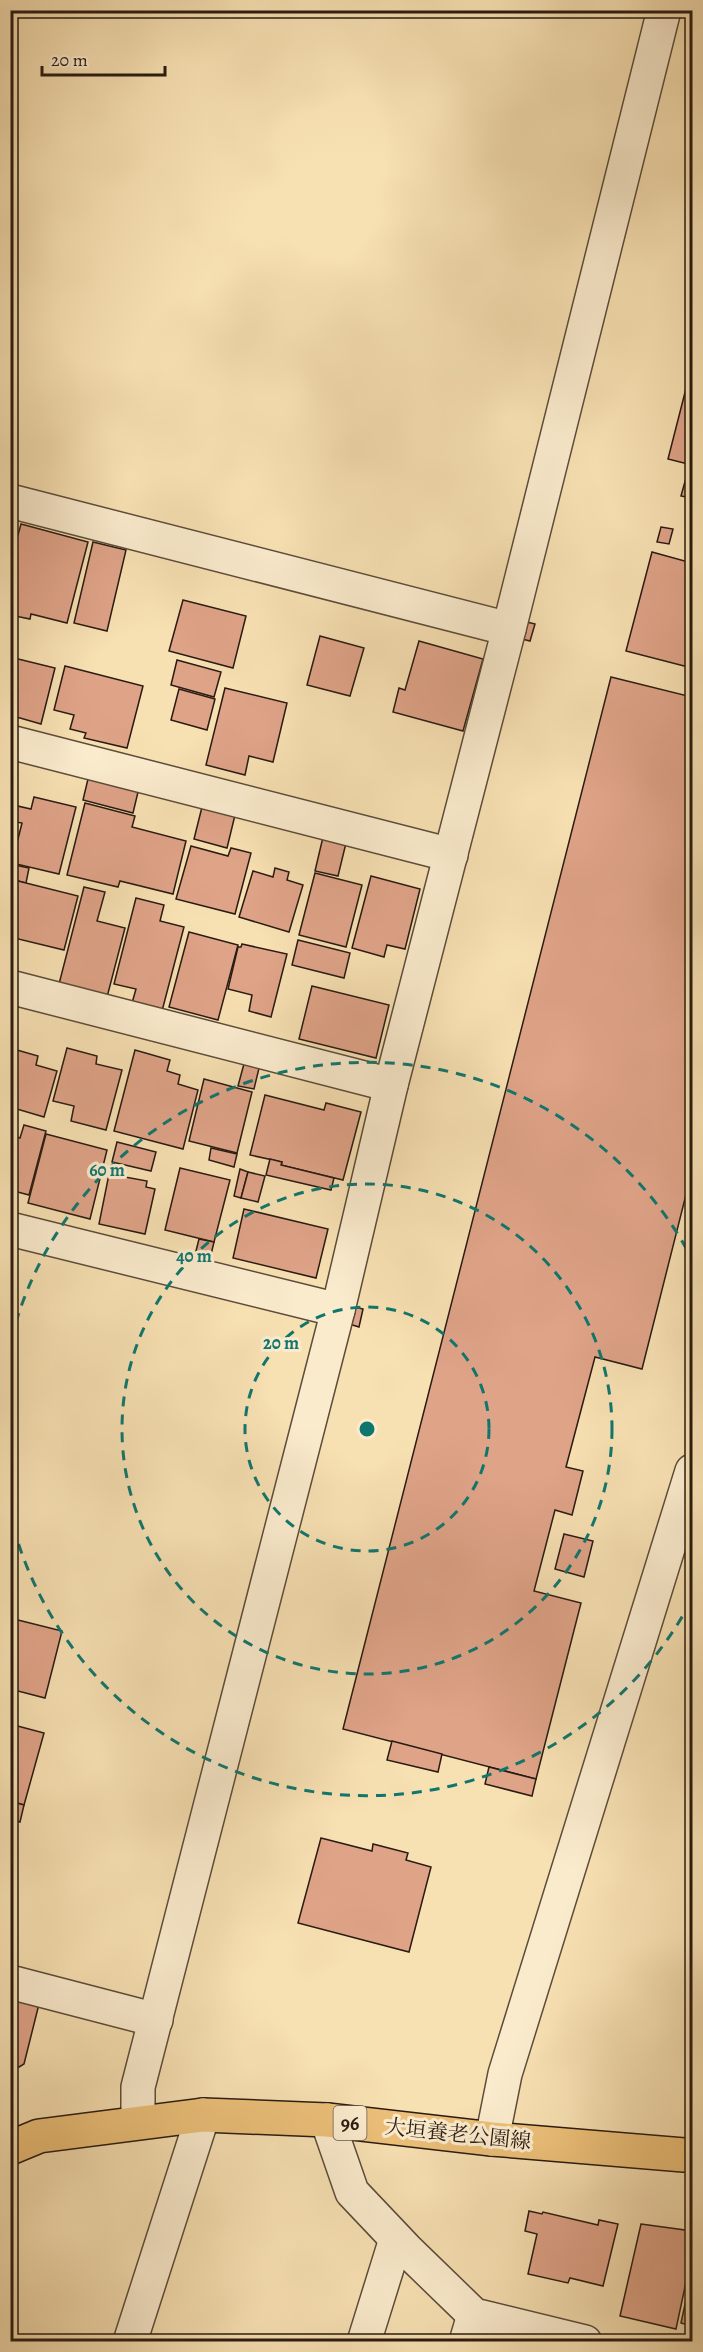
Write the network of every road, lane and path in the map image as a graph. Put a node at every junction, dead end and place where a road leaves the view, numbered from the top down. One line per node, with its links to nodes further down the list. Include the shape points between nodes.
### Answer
1 (664, 10): 3 (street)
2 (10, 501): 3 (street)
3 (510, 629): 5 (street)
4 (10, 742): 5 (street)
5 (451, 855): 7 (street)
6 (10, 987): 7 (street)
7 (392, 1085): 9 (street)
8 (10, 1229): 9 (street)
9 (338, 1310): 12 (street)
10 (693, 1471): 16 (street, via 505,2074)
11 (10, 1982): 12 (street)
12 (156, 2020): 15 (street, via 138,2086)
13 (203, 2115): 14 (main road, 大垣養老公園線 / 96); 15 (main road, 大垣養老公園線 / 96); 21 (street)
14 (327, 2120): 16 (main road, 大垣養老公園線 / 96); 19 (street, via 352,2192)
15 (138, 2122): 17 (main road, 大垣養老公園線 / 96, via 39,2136)
16 (492, 2139): 18 (main road, 大垣養老公園線 / 96)
17 (10, 2148)
18 (693, 2154)
19 (396, 2239): 20 (street); 22 (street)
20 (470, 2328): 23 (street)
21 (130, 2342)
22 (364, 2342)
23 (585, 2342)

